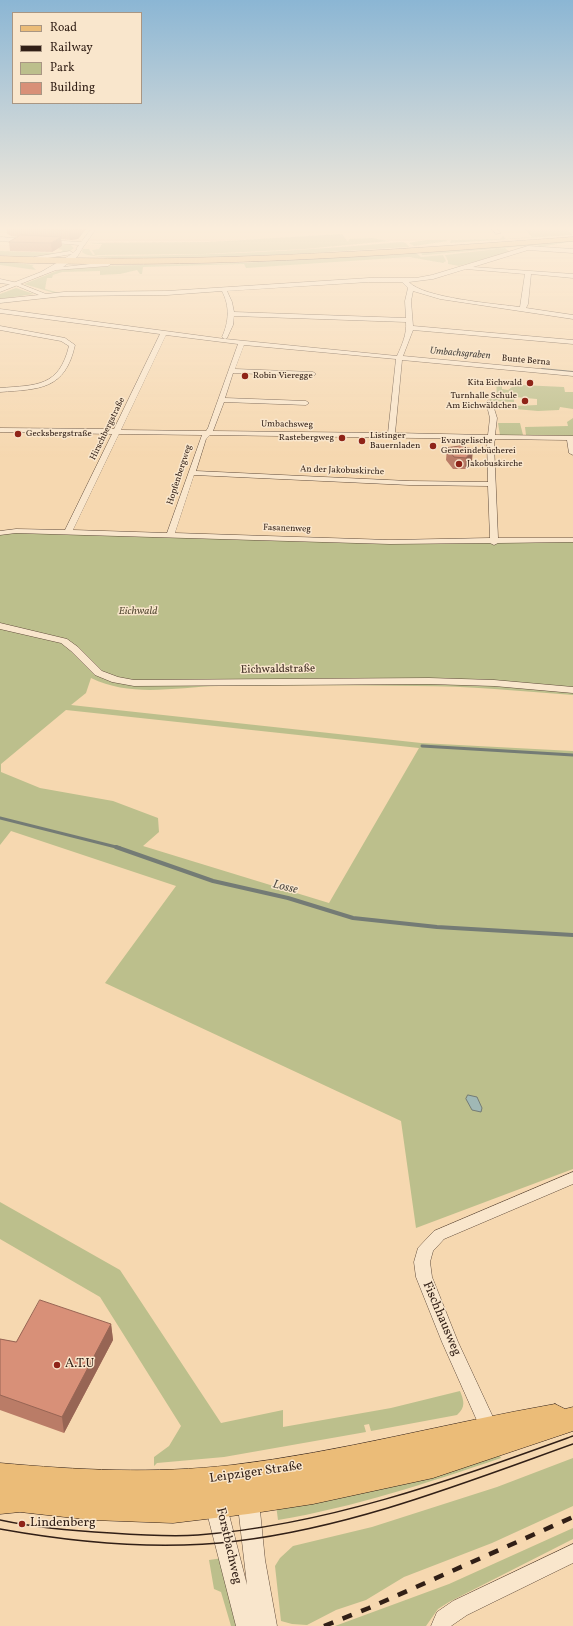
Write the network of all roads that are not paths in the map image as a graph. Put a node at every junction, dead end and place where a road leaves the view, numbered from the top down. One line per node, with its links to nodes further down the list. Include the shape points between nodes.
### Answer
1 (230, 305): 8 (street)
2 (408, 305): 10 (street)
3 (490, 305): 6 (street)
4 (525, 305): 6 (street)
5 (0, 308): 14 (street, Bunte Berna)
6 (522, 310): 9 (street)
7 (0, 311): 13 (street, Bunte Berna)
8 (232, 314): 10 (street); 14 (street)
9 (573, 317)
10 (410, 320): 12 (street)
11 (0, 328): 22 (street, via 63,339 72,345 69,358 50,383 29,388)
12 (410, 328): 15 (street); 17 (street)
13 (164, 333): 16 (street, Bunte Berna); 27 (street, Hirschbergstraße)
14 (225, 337): 17 (street, Bunte Berna)
15 (573, 342)
16 (242, 343): 17 (street, Bunte Berna); 19 (street, Hopfenbergweg)
17 (401, 357): 18 (street, Bunte Berna); 21 (street, Bunte Berna); 29 (street)
18 (573, 370)
19 (231, 371): 20 (street); 23 (street, Hopfenbergweg)
20 (313, 374)
21 (573, 374)
22 (0, 390)
23 (220, 400): 25 (street); 28 (street, Hopfenbergweg)
24 (489, 402): 30 (street, via 494,433)
25 (306, 403)
26 (0, 430): 27 (street, Umbachsweg)
27 (117, 432): 28 (street, Umbachsweg); 35 (street, Hirschbergstraße)
28 (207, 433): 29 (street, Umbachsweg); 33 (street, Hopfenbergweg)
29 (391, 436): 30 (street, Umbachsweg)
30 (491, 437): 31 (street, Umbachsweg); 34 (street)
31 (572, 438): 32 (street)
32 (573, 453)
33 (192, 473): 34 (street, An der Jakobuskirche, via 409,484); 37 (street, Hopfenbergweg)
34 (491, 484): 39 (street)
35 (68, 532): 36 (street, Fasanenweg); 37 (street, Fasanenweg)
36 (0, 533)
37 (170, 536): 39 (street, Fasanenweg)
38 (573, 540): 39 (street, Fasanenweg)
39 (494, 542)
40 (0, 626): 41 (street, Eichwaldstraße, via 64,641 74,646 98,673 113,680 134,683 428,680)
41 (573, 690)
42 (573, 1178): 45 (street, Fischhausweg, via 439,1235 426,1248 422,1262 424,1276)
43 (573, 1414): 45 (main road)
44 (573, 1419): 45 (main road, Leipziger Straße)
45 (492, 1436): 47 (main road, Leipziger Straße); 49 (main road, Leipziger Straße, via 433,1465 313,1491)
46 (0, 1476): 47 (main road, Leipziger Straße, via 112,1484)
47 (231, 1478): 49 (street); 50 (street, Forstbachweg)
48 (0, 1501): 50 (main road, Leipziger Straße, via 20,1499 92,1506 173,1509)
49 (248, 1501): 50 (main road, Leipziger Straße); 53 (street, Forstbachweg, via 254,1560)
50 (216, 1505): 52 (street, Forstbachweg)
51 (573, 1553): 54 (street, via 460,1608 444,1619)
52 (247, 1626)
53 (266, 1626)
54 (441, 1626)

